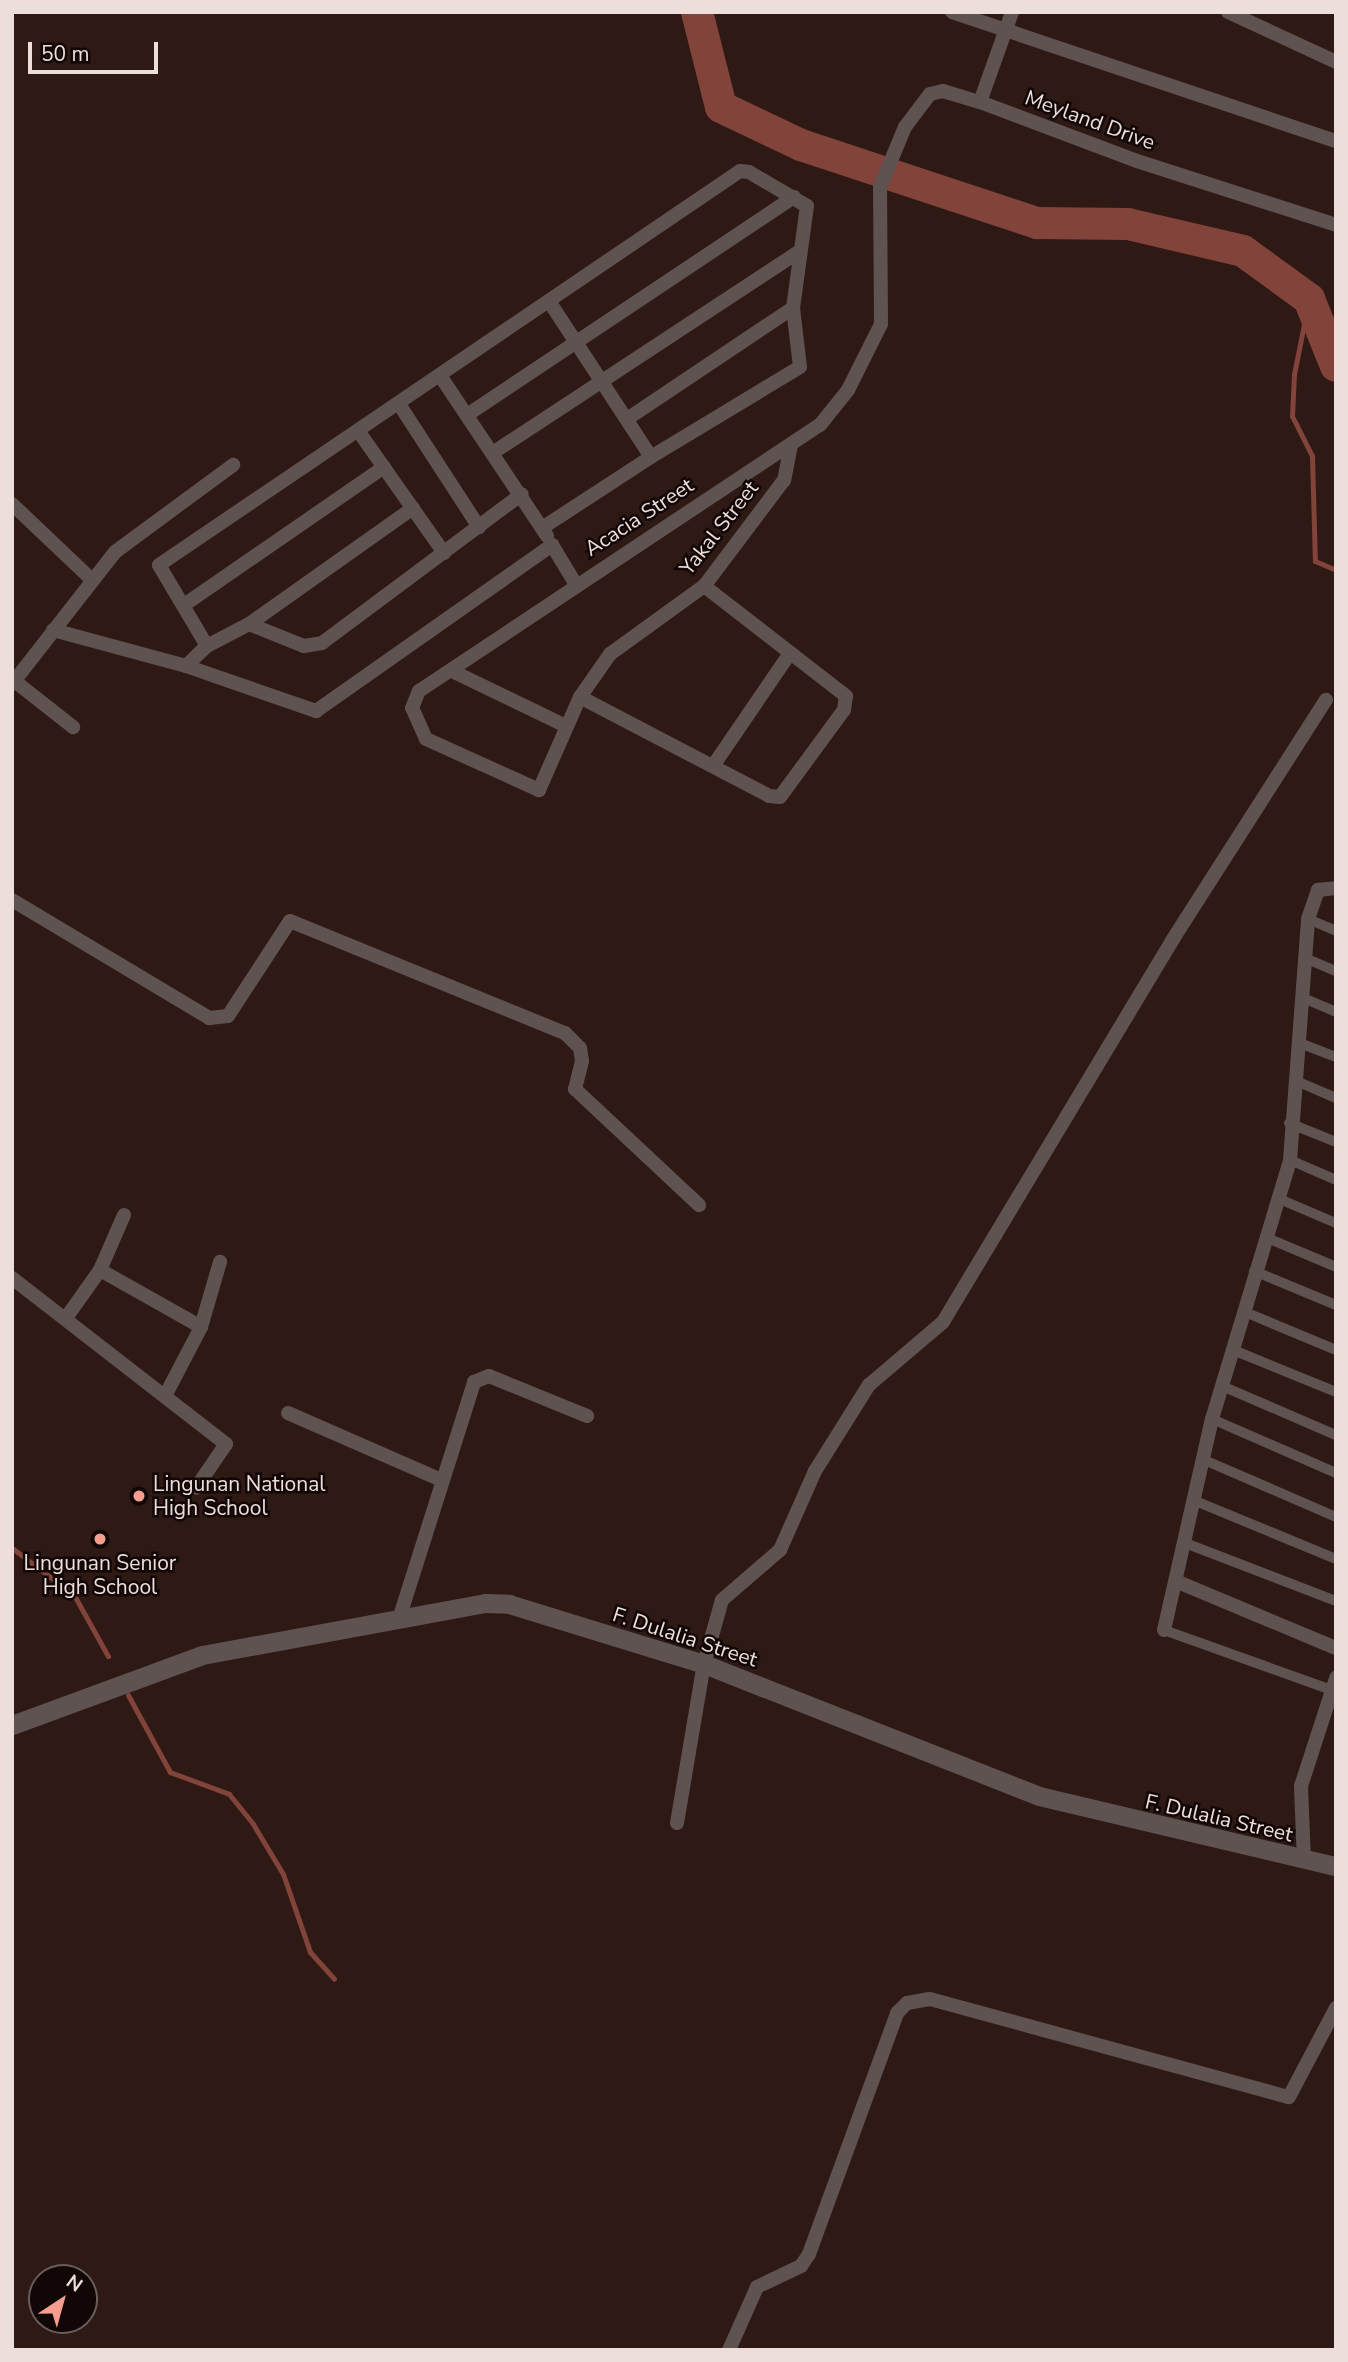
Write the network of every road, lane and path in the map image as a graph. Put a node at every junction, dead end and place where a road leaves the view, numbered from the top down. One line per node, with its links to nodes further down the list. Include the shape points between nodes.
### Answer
1 (952, 12): 4 (street)
2 (1012, 12): 4 (street)
3 (1228, 12): 5 (street)
4 (1007, 29): 6 (street); 7 (street)
5 (1336, 62)
6 (980, 102): 8 (street, Meyland Drive, via 943,91 930,94 894,153); 10 (street, Meyland Drive, via 1137,161)
7 (1336, 141)
8 (880, 187): 21 (street, Acacia Street, via 883,288 873,348 820,425)
9 (794, 197): 11 (street, via 807,206); 12 (street, via 740,171); 14 (street)
10 (1336, 225)
11 (799, 253): 13 (street); 16 (street)
12 (550, 301): 14 (street); 15 (street)
13 (793, 308): 19 (street); 23 (street, via 798,369)
14 (577, 341): 16 (street); 18 (street)
15 (441, 377): 17 (street); 18 (street)
16 (602, 380): 19 (street); 22 (street)
17 (399, 404): 20 (street); 29 (street)
18 (467, 415): 22 (street)
19 (627, 419): 23 (street)
20 (359, 432): 25 (street); 36 (street, via 159,565)
21 (790, 444): 34 (street, Acacia Street); 35 (street, Yakal Street, via 784,480)
22 (494, 452): 26 (street)
23 (651, 457): 30 (street)
24 (233, 465): 33 (street, via 131,538)
25 (384, 467): 28 (street); 36 (street)
26 (522, 494): 29 (street); 30 (street)
27 (12, 504): 33 (street)
28 (413, 508): 32 (street); 37 (street)
29 (479, 527): 32 (street)
30 (542, 528): 31 (street)
31 (552, 545): 34 (street); 41 (street, via 325,709 306,709)
32 (444, 553): 37 (street, via 323,643 304,646)
33 (91, 579): 38 (street)
34 (575, 583): 42 (street, Acacia Street)
35 (704, 586): 40 (street); 44 (street, Yakal Street, via 615,649)
36 (184, 605): 39 (street)
37 (249, 624): 39 (street)
38 (53, 630): 41 (street); 43 (street)
39 (207, 646): 41 (street)
40 (790, 653): 48 (street); 48 (street, via 846,696 844,710 780,797 769,796)
41 (186, 666)
42 (453, 671): 46 (street); 49 (street, Acacia Street, via 412,700 426,739)
43 (13, 681): 47 (street)
44 (580, 697): 46 (street, Yakal Street); 48 (street)
45 (1326, 700): 102 (street, via 1173,939 943,1322 869,1385 815,1471 780,1550 722,1600)
46 (566, 726): 49 (street, Yakal Street)
47 (73, 727)
48 (713, 766)
49 (539, 790)
50 (1336, 888): 52 (street, via 1318,890)
51 (12, 900): 67 (street, via 209,1018 228,1016 290,921 565,1033 580,1048 575,1088)
52 (1308, 919): 53 (street); 54 (street)
53 (1336, 931)
54 (1304, 958): 55 (street); 56 (street)
55 (1336, 971)
56 (1301, 997): 57 (street); 58 (street)
57 (1336, 1012)
58 (1297, 1042): 59 (street); 60 (street)
59 (1336, 1057)
60 (1293, 1080): 61 (street); 62 (street)
61 (1336, 1098)
62 (1289, 1123): 63 (street); 64 (street)
63 (1336, 1142)
64 (1290, 1160): 65 (street); 66 (street)
65 (1336, 1180)
66 (1277, 1198): 69 (street); 70 (street)
67 (699, 1205)
68 (124, 1215): 73 (street)
69 (1336, 1223)
70 (1265, 1237): 72 (street); 74 (street)
71 (220, 1262): 79 (street)
72 (1336, 1267)
73 (100, 1270): 78 (street); 79 (street)
74 (1254, 1271): 76 (street); 77 (street)
75 (12, 1278): 78 (street)
76 (1336, 1305)
77 (1245, 1312): 80 (street); 81 (street)
78 (66, 1318): 84 (street)
79 (201, 1327): 84 (street)
80 (1233, 1350): 82 (street); 83 (street)
81 (1336, 1350)
82 (1222, 1386): 87 (street); 88 (street)
83 (1336, 1392)
84 (165, 1396): 92 (street, via 226,1444)
85 (288, 1413): 91 (street)
86 (587, 1416): 91 (street, via 489,1376 479,1377)
87 (1212, 1419): 89 (street); 90 (street)
88 (1336, 1434)
89 (1202, 1459): 93 (street); 94 (street)
90 (1336, 1473)
91 (441, 1480): 99 (street)
92 (195, 1488)
93 (1193, 1500): 95 (street); 96 (street)
94 (1336, 1517)
95 (1185, 1543): 97 (street); 98 (street)
96 (1336, 1559)
97 (1178, 1582): 100 (street); 101 (street)
98 (1336, 1601)
99 (399, 1619): 102 (street, F. Dulalia Street, via 509,1604); 104 (street, F. Dulalia Street, via 202,1655)
100 (1164, 1630): 103 (street)
101 (1336, 1648)
102 (704, 1664): 105 (street); 106 (street, F. Dulalia Street, via 1039,1796)
103 (1334, 1684): 106 (street, via 1301,1786)
104 (12, 1725)
105 (677, 1822)
106 (1304, 1861): 107 (street, F. Dulalia Street)
107 (1336, 1866)
108 (1336, 2008): 109 (street, via 1289,2096 930,1999 907,2003 897,2013 809,2254 801,2266 757,2287)
109 (729, 2350)

